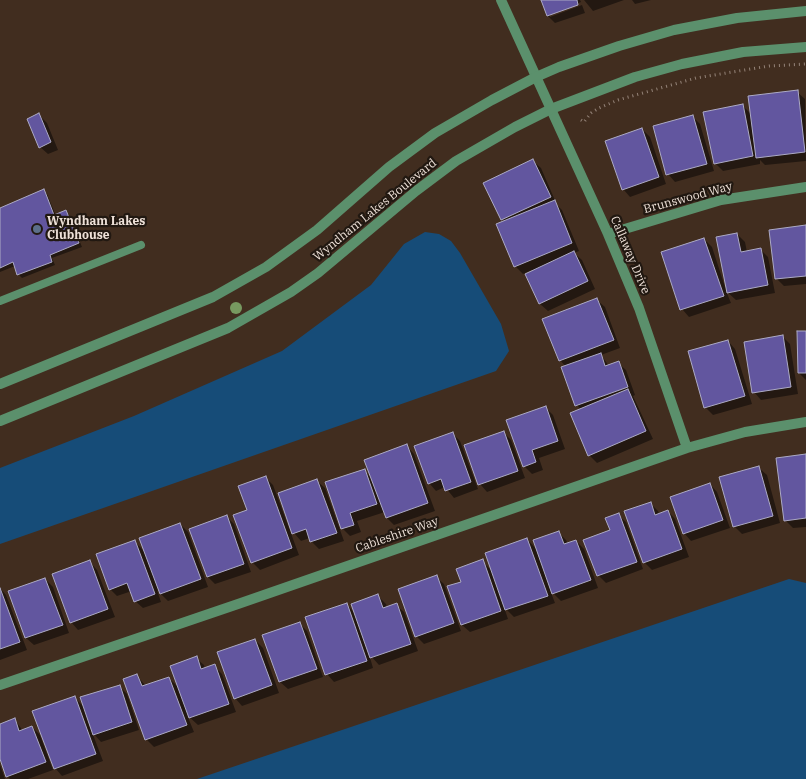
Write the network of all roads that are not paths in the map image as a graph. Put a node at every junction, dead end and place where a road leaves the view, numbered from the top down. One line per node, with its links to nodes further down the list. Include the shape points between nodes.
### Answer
1 (501, 0): 4 (street, Callaway Drive)
2 (806, 11): 4 (street, Wyndham Lakes Boulevard, via 737,18 674,30 619,46)
3 (806, 47): 5 (street, Wyndham Lakes Boulevard, via 743,52 682,64 635,77)
4 (536, 77): 5 (street, Callaway Drive); 10 (street, Wyndham Lakes Boulevard, via 435,134 389,167 318,230 266,267 213,297)
5 (551, 109): 7 (street, Callaway Drive); 11 (street, Wyndham Lakes Boulevard, via 456,161 291,292 236,323)
6 (806, 188): 7 (street, Brunswood Way, via 720,200)
7 (608, 234): 13 (street, Callaway Drive, via 639,308)
8 (141, 245): 9 (lane)
9 (0, 301)
10 (0, 384)
11 (0, 421)
12 (806, 422): 13 (street, Cableshire Way, via 745,432)
13 (687, 448): 14 (street, Cableshire Way)
14 (0, 685)

